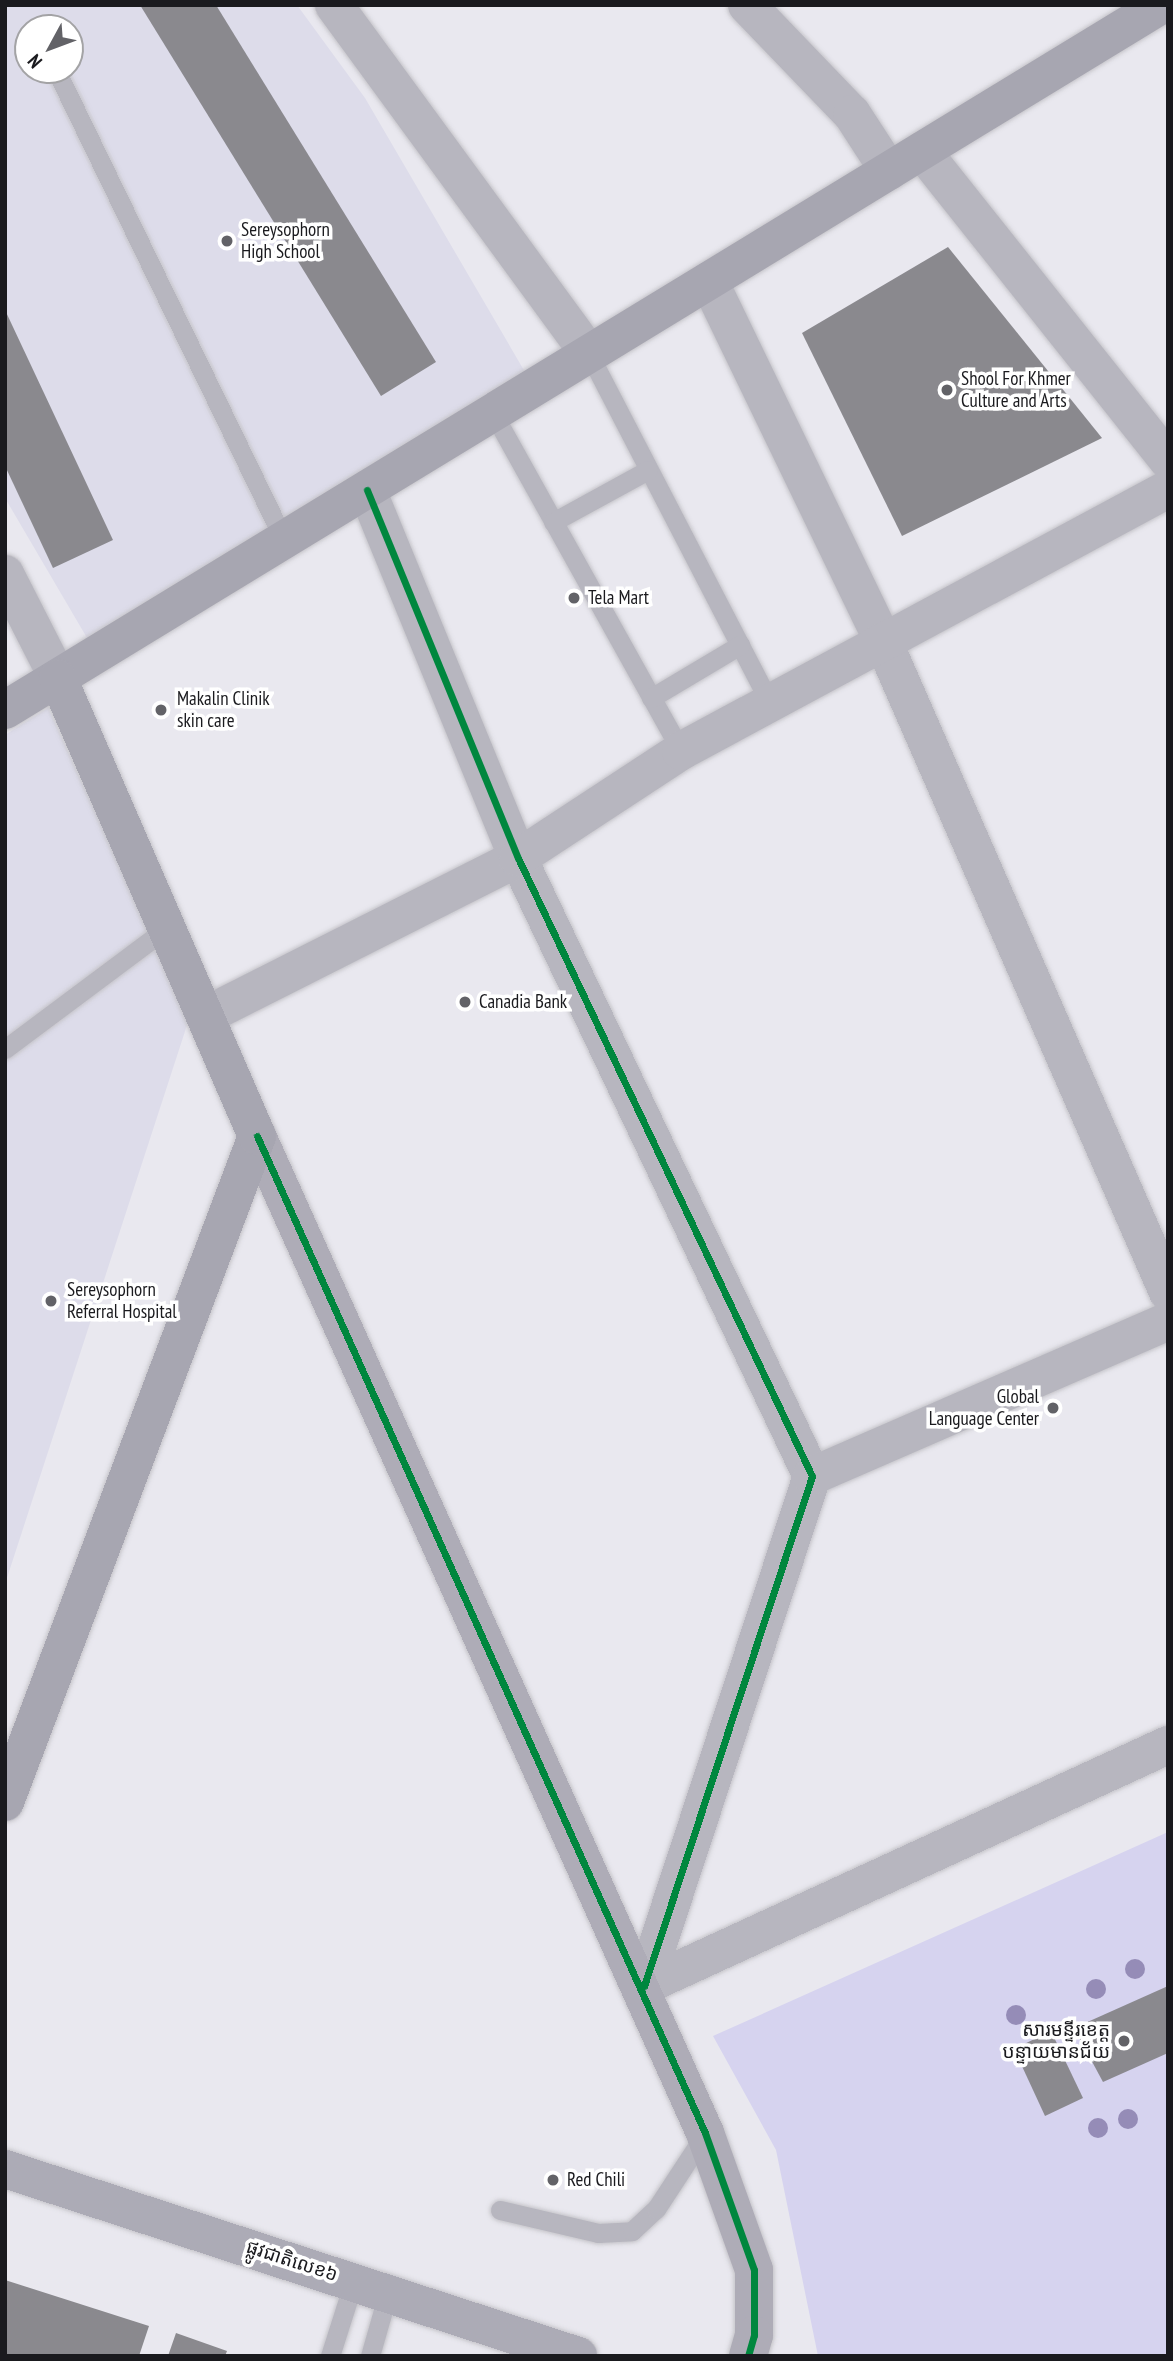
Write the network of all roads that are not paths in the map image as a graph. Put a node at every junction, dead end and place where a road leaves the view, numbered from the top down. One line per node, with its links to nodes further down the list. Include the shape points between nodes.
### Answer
1 (334, 5): 8 (street)
2 (747, 5): 6 (street, via 852,114)
3 (1161, 5): 5 (main road)
4 (63, 84): 15 (lane)
5 (922, 151): 6 (main road); 10 (street)
6 (889, 171): 7 (main road)
7 (709, 281): 8 (main road); 17 (street)
8 (589, 354): 9 (main road); 11 (lane)
9 (493, 413): 13 (main road); 14 (lane)
10 (1168, 460)
11 (648, 470): 14 (lane); 18 (lane)
12 (1168, 489): 17 (street)
13 (367, 490): 15 (main road); 24 (street)
14 (553, 523): 20 (lane)
15 (284, 540): 19 (main road)
16 (5, 574): 19 (street)
17 (883, 641): 21 (street); 29 (street)
18 (740, 645): 20 (lane); 21 (lane)
19 (58, 678): 22 (main road); 25 (main road)
20 (651, 698): 23 (lane)
21 (770, 703): 23 (street)
22 (5, 710)
23 (681, 751): 24 (street)
24 (518, 858): 26 (street); 31 (street)
25 (167, 928): 26 (main road); 27 (lane)
26 (205, 1016): 28 (main road)
27 (5, 1049)
28 (257, 1136): 33 (main road); 34 (street)
29 (1168, 1293)
30 (1168, 1321): 31 (street)
31 (812, 1476): 34 (street)
32 (1168, 1745): 34 (street)
33 (5, 1802)
34 (644, 1986): 35 (street)
35 (705, 2133): 37 (lane, via 656,2209 632,2231 598,2233); 43 (street, via 754,2270 754,2335)
36 (5, 2169): 38 (highway, ផ្លូវជាតិលេខ៦)
37 (500, 2210)
38 (371, 2287): 39 (highway, ផ្លូវជាតិលេខ៦); 40 (lane); 41 (lane)
39 (516, 2346): 42 (highway, ផ្លូវជាតិលេខ៦)
40 (330, 2356)
41 (370, 2356)
42 (578, 2356)
43 (748, 2356)

